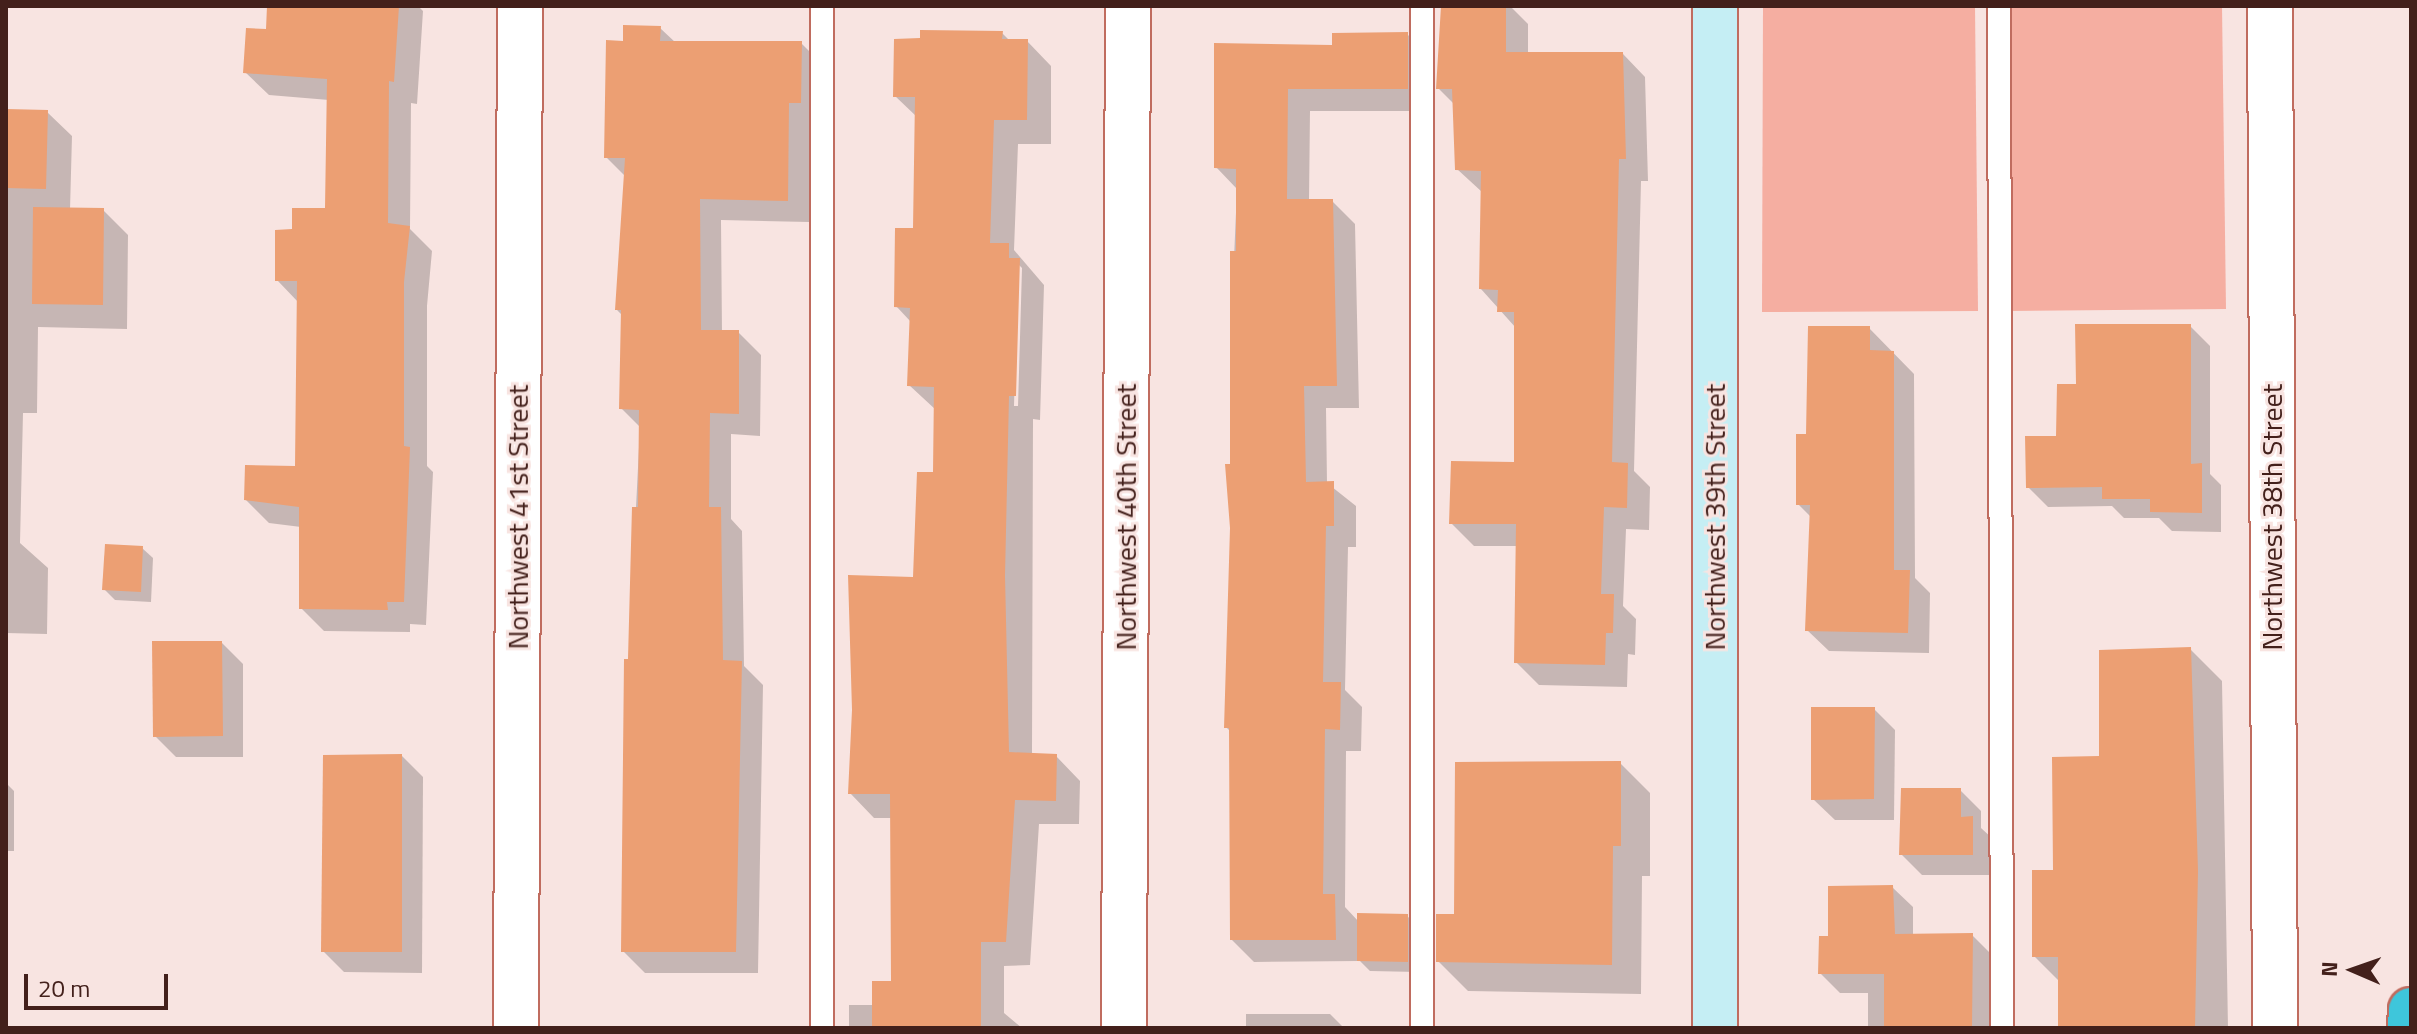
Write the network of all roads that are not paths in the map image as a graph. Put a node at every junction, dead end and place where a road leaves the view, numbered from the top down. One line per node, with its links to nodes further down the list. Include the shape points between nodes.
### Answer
1 (520, 6): 9 (street, Northwest 41st Street)
2 (822, 6): 10 (lane)
3 (1128, 6): 11 (street, Northwest 40th Street)
4 (1422, 6): 12 (lane)
5 (1715, 6): 13 (street, Northwest 39th Street)
6 (1999, 6): 14 (lane)
7 (2270, 6): 15 (street, Northwest 38th Street)
8 (2411, 1010): 16 (highway)
9 (516, 1028)
10 (822, 1028)
11 (1124, 1028)
12 (1422, 1028)
13 (1715, 1028)
14 (2002, 1028)
15 (2275, 1028)
16 (2410, 1028)

